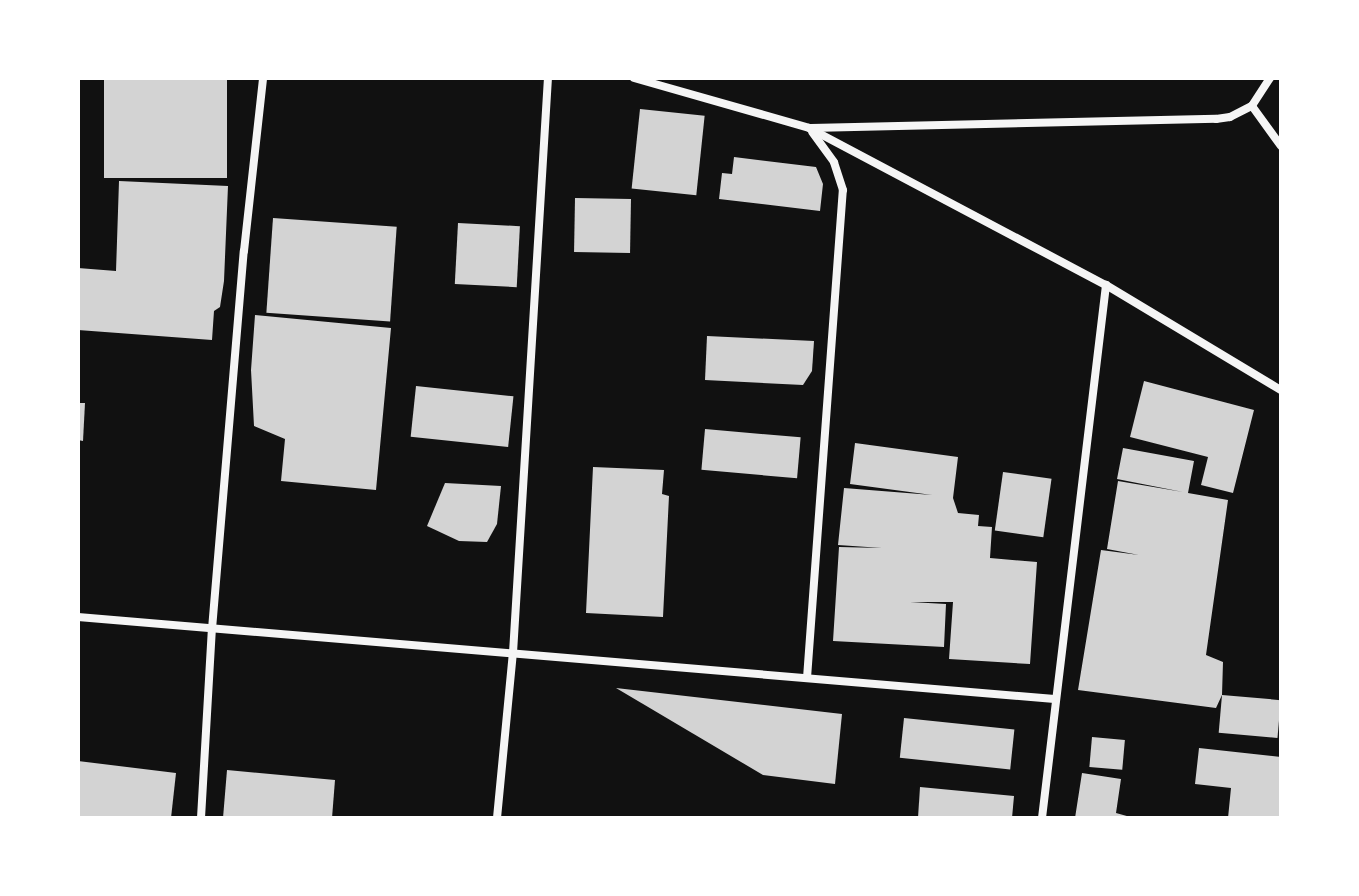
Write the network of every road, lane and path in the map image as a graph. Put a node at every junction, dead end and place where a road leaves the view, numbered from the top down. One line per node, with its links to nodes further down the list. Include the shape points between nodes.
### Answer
1 (263, 78): 11 (street)
2 (548, 78): 12 (street)
3 (634, 78): 6 (street)
4 (1270, 78): 5 (street)
5 (1252, 106): 6 (street, via 1216,119); 7 (street)
6 (809, 128): 8 (street); 13 (street, via 834,162 843,190)
7 (1281, 146)
8 (1106, 285): 9 (street); 14 (street)
9 (1281, 390)
10 (78, 617): 11 (street)
11 (212, 629): 12 (street); 15 (street)
12 (513, 653): 13 (street); 16 (street)
13 (807, 678): 14 (street)
14 (1055, 699): 17 (street)
15 (201, 818)
16 (497, 818)
17 (1042, 818)

